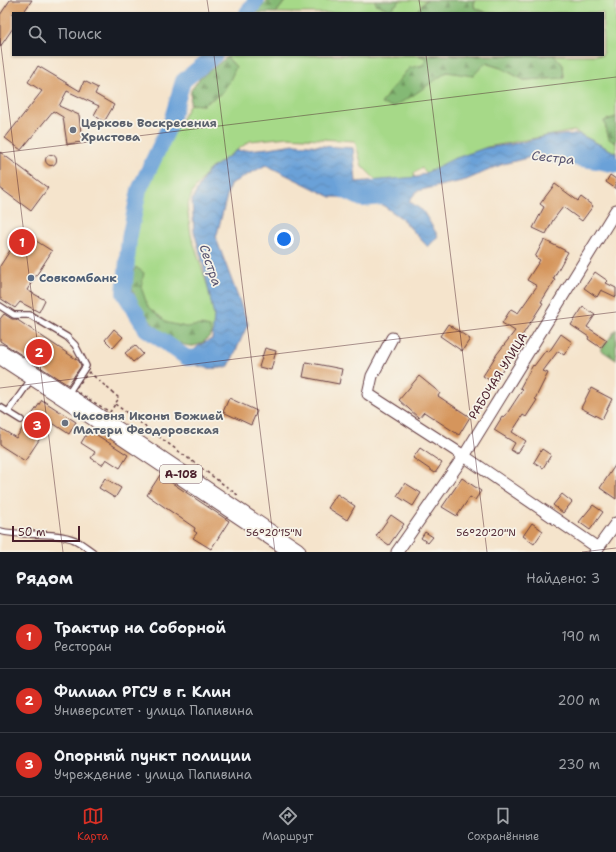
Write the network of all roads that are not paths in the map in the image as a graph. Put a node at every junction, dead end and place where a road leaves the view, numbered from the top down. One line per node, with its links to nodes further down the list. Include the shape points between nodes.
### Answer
1 (616, 210): 10 (street, РАБОЧАЯ УЛИЦА)
2 (0, 306): 6 (lane, via 14,315 30,315 72,341 86,366)
3 (392, 338): 10 (street, via 372,376 368,394)
4 (0, 354): 5 (highway, А-108)
5 (33, 376): 6 (highway, А-108); 8 (lane)
6 (66, 397): 15 (highway, А-108)
7 (0, 407): 8 (lane)
8 (8, 412): 9 (lane)
9 (20, 420)
10 (464, 456): 13 (street); 16 (street, РАБОЧАЯ УЛИЦА)
11 (616, 523): 13 (street)
12 (0, 531): 14 (lane, via 65,537)
13 (597, 550)
14 (93, 552)
15 (296, 552)
16 (397, 552)

